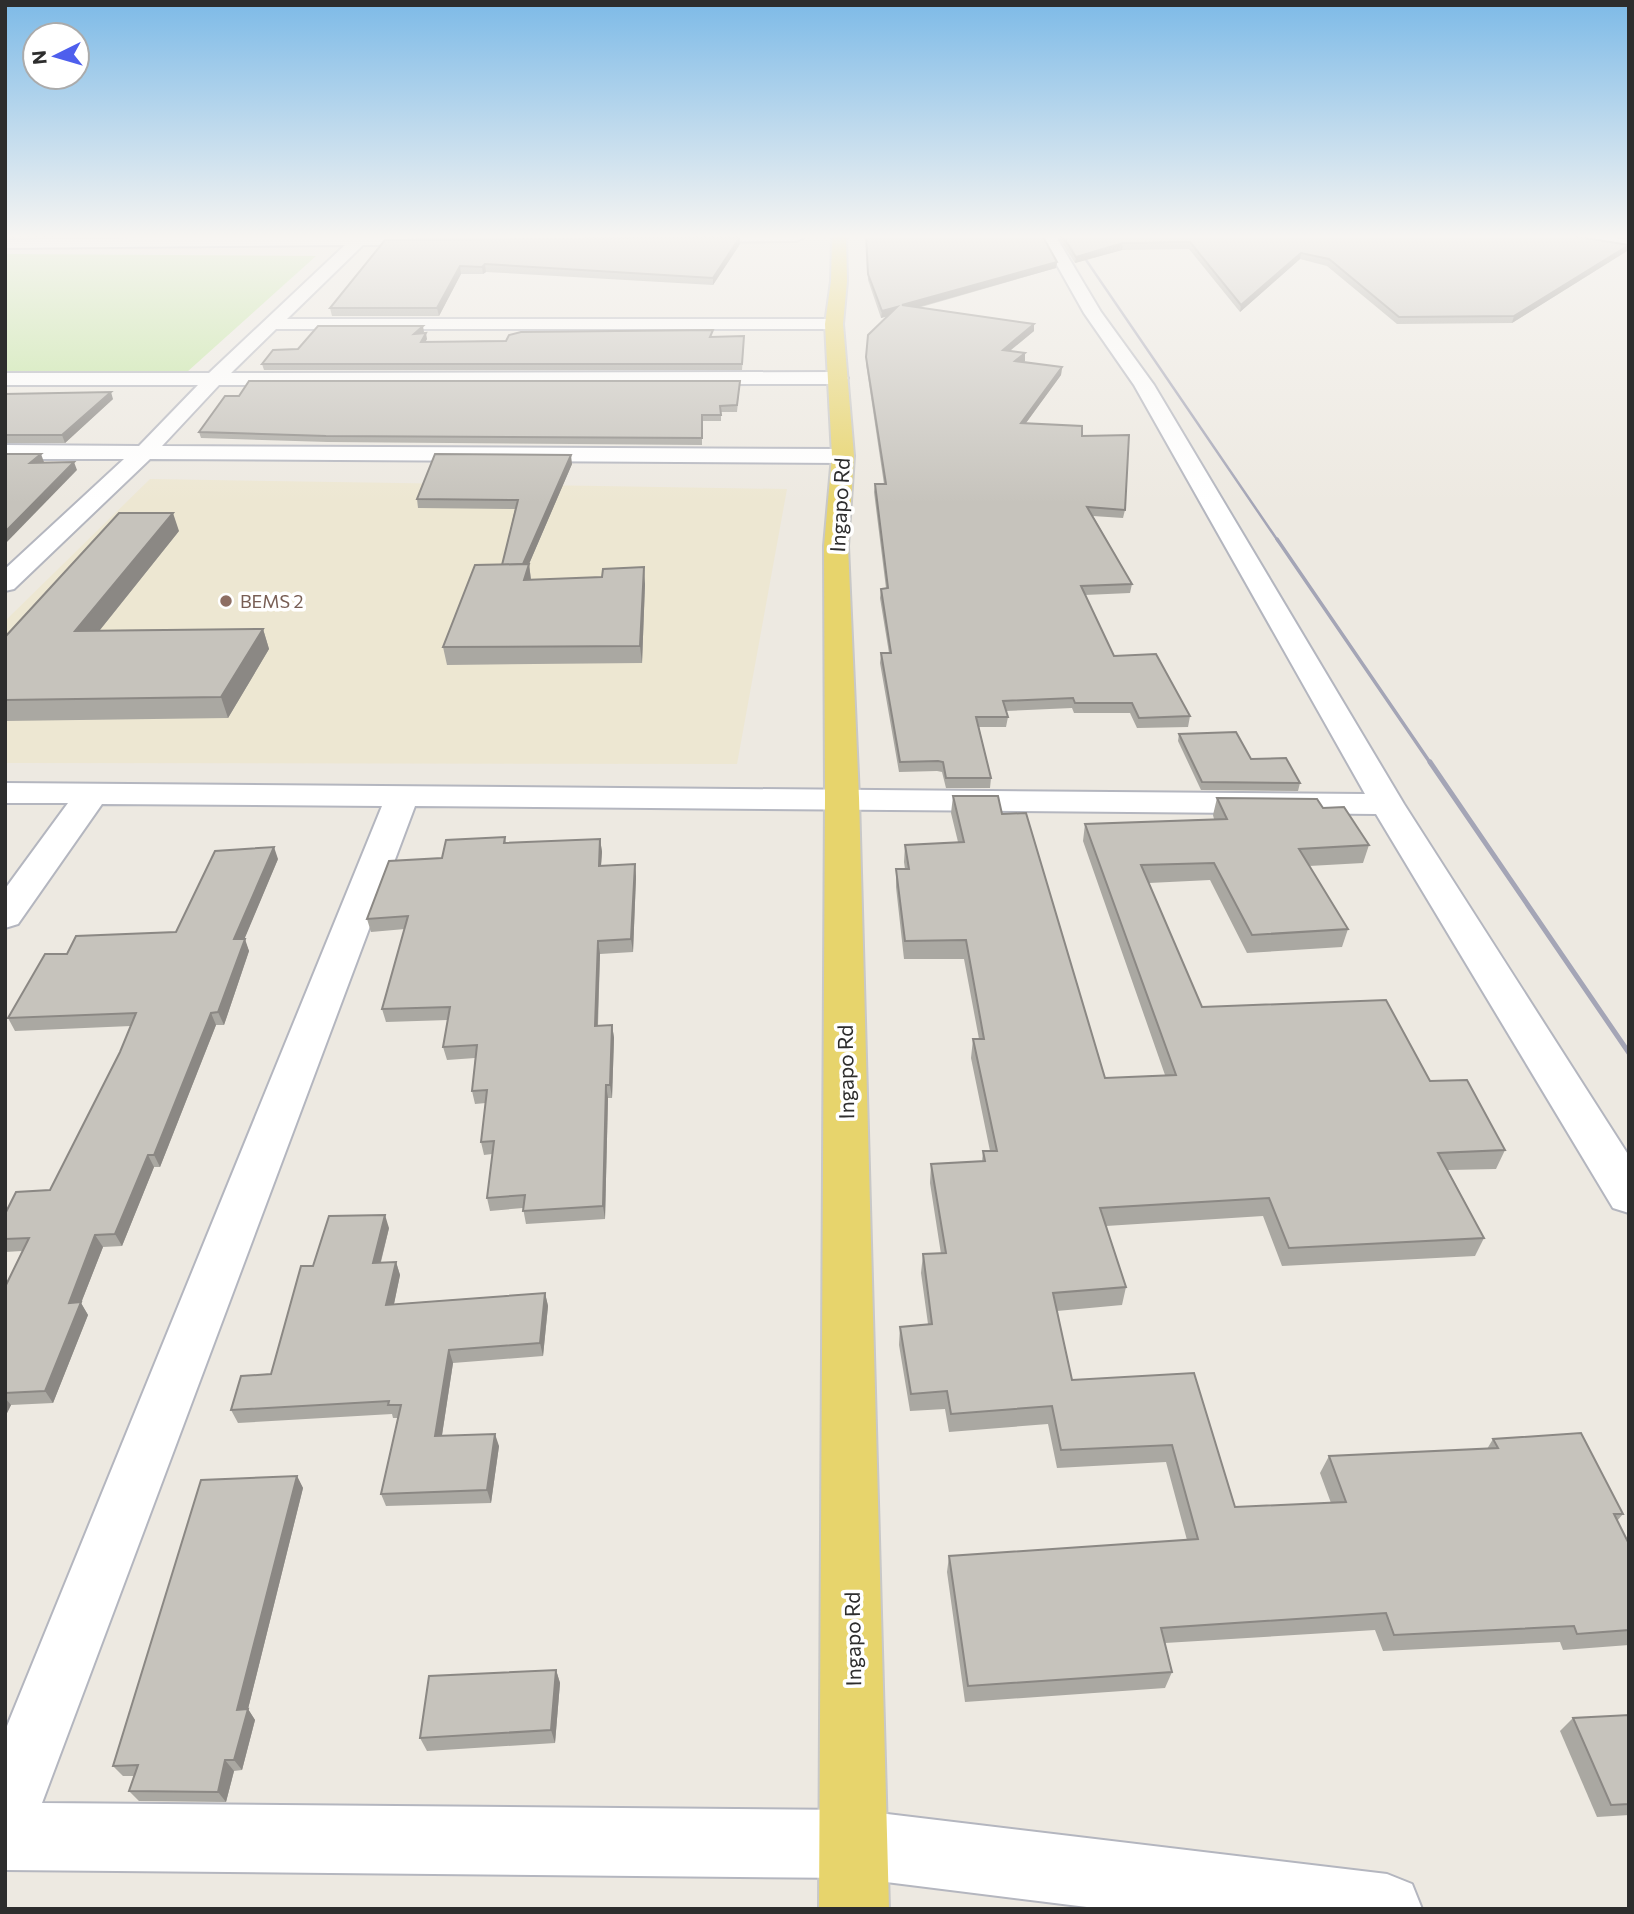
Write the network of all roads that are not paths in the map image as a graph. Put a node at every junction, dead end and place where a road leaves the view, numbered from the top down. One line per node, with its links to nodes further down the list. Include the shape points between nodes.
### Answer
1 (272, 324): 6 (street)
2 (834, 324): 4 (main road, Ingapo Rd)
3 (1101, 324): 17 (street, via 1144,385)
4 (838, 378): 6 (street); 9 (main road, Ingapo Rd)
5 (5, 379): 6 (street)
6 (213, 380): 8 (street)
7 (5, 452): 8 (street)
8 (145, 452): 9 (street); 11 (street)
9 (843, 456): 16 (main road, Ingapo Rd, via 836,546)
10 (5, 550): 11 (street)
11 (41, 550): 12 (street)
12 (5, 583)
13 (5, 793): 14 (street)
14 (93, 793): 15 (street); 18 (street)
15 (403, 795): 16 (street); 20 (street)
16 (842, 798): 17 (street); 22 (main road, Ingapo Rd)
17 (1387, 804): 19 (street)
18 (5, 916)
19 (1629, 1195)
20 (5, 1813)
21 (5, 1836): 22 (street)
22 (854, 1877): 23 (street)
23 (1387, 1909)

